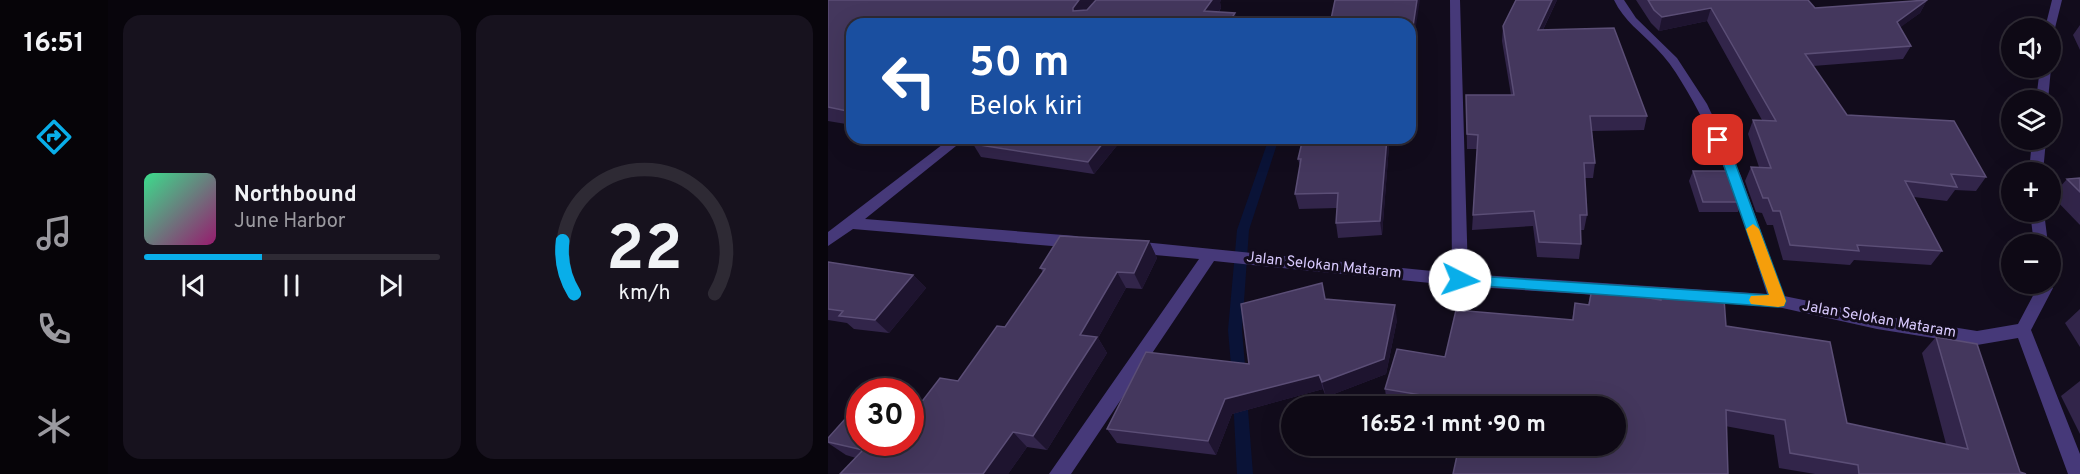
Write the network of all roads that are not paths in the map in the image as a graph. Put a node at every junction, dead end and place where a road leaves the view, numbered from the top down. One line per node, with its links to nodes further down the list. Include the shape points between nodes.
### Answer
1 (1455, 0): 11 (street)
2 (1619, 0): 13 (street, via 1636,25 1661,46 1701,105 1727,157)
3 (2057, 0): 4 (street)
4 (2052, 18)
5 (951, 144): 6 (street)
6 (850, 223): 7 (street); 8 (street)
7 (828, 240)
8 (1094, 244)
9 (1118, 246): 10 (street, Jalan Selokan Mataram)
10 (1210, 254): 11 (street, Jalan Selokan Mataram); 15 (street)
11 (1460, 280): 13 (street, Jalan Selokan Mataram)
12 (2042, 294): 14 (street)
13 (1778, 301): 14 (street, Jalan Selokan Mataram, via 1977,338)
14 (2023, 330): 16 (street)
15 (1059, 474)
16 (2078, 474)

